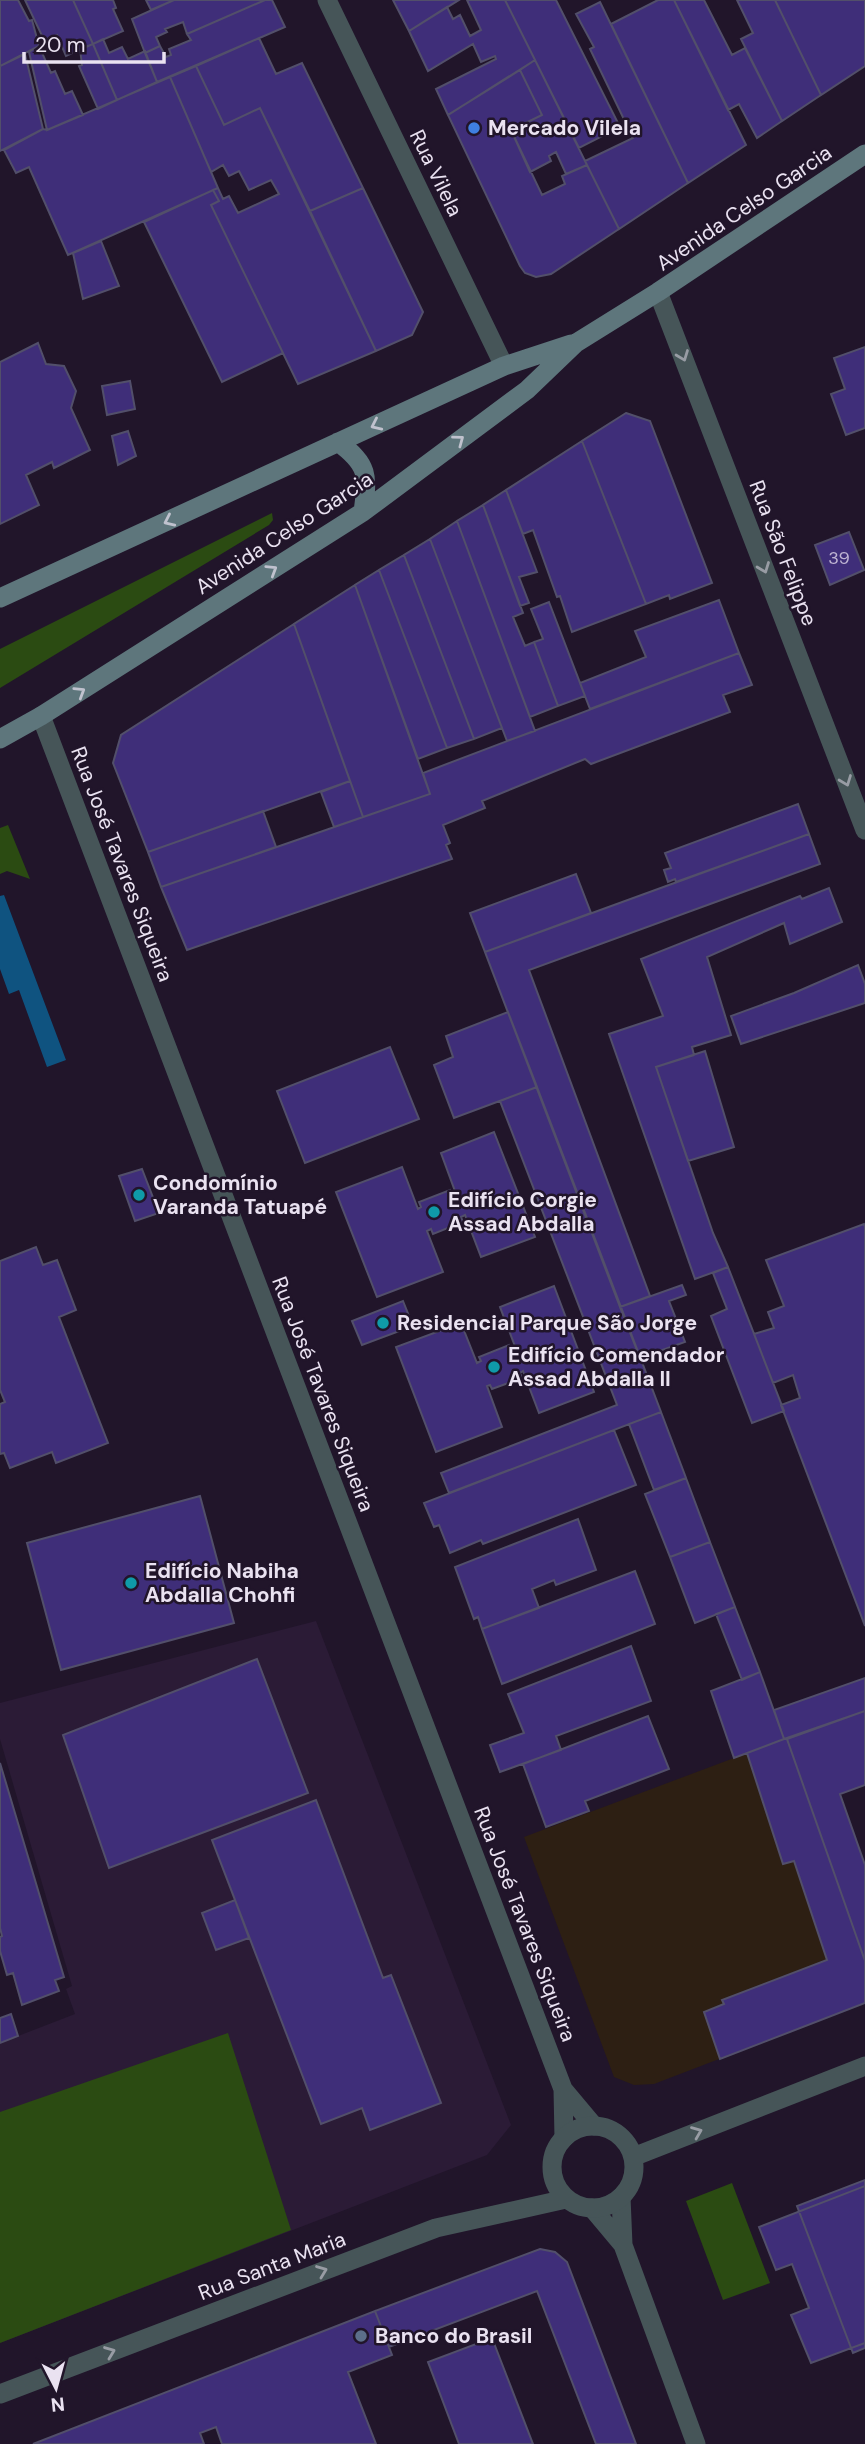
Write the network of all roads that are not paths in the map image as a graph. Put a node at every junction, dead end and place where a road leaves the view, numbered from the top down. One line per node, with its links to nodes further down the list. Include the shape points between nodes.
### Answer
1 (327, 0): 5 (street, Rua Vilela)
2 (865, 154): 3 (main road, Avenida Celso Garcia)
3 (658, 292): 4 (main road, Avenida Celso Garcia); 11 (street, Rua São Felippe, one-way to 11)
4 (576, 343): 5 (main road, Avenida Celso Garcia); 7 (main road, Avenida Celso Garcia, one-way to 4, via 527,390)
5 (504, 366): 6 (main road, Avenida Celso Garcia, one-way to 6)
6 (338, 442): 7 (main road, via 356,455 365,470); 8 (main road, Avenida Celso Garcia, one-way to 8)
7 (363, 512): 9 (main road, Avenida Celso Garcia, one-way to 7)
8 (0, 598)
9 (41, 716): 10 (main road, Avenida Celso Garcia); 13 (street, Rua José Tavares Siqueira)
10 (0, 739)
11 (865, 830)
12 (865, 2066): 16 (street, one-way to 12)
13 (563, 2089): 14 (street, Rua José Tavares Siqueira); 15 (street, Rua José Tavares Siqueira)
14 (594, 2126): 15 (street); 16 (street, via 619,2135)
15 (564, 2138): 18 (street, via 556,2148 552,2175)
16 (634, 2157): 17 (street, via 633,2179)
17 (621, 2197): 19 (street); 20 (street)
18 (566, 2199): 19 (street); 21 (street, Rua Santa Maria, one-way to 18, via 436,2228)
19 (592, 2208): 20 (street)
20 (623, 2245): 22 (street)
21 (0, 2394)
22 (696, 2444)

